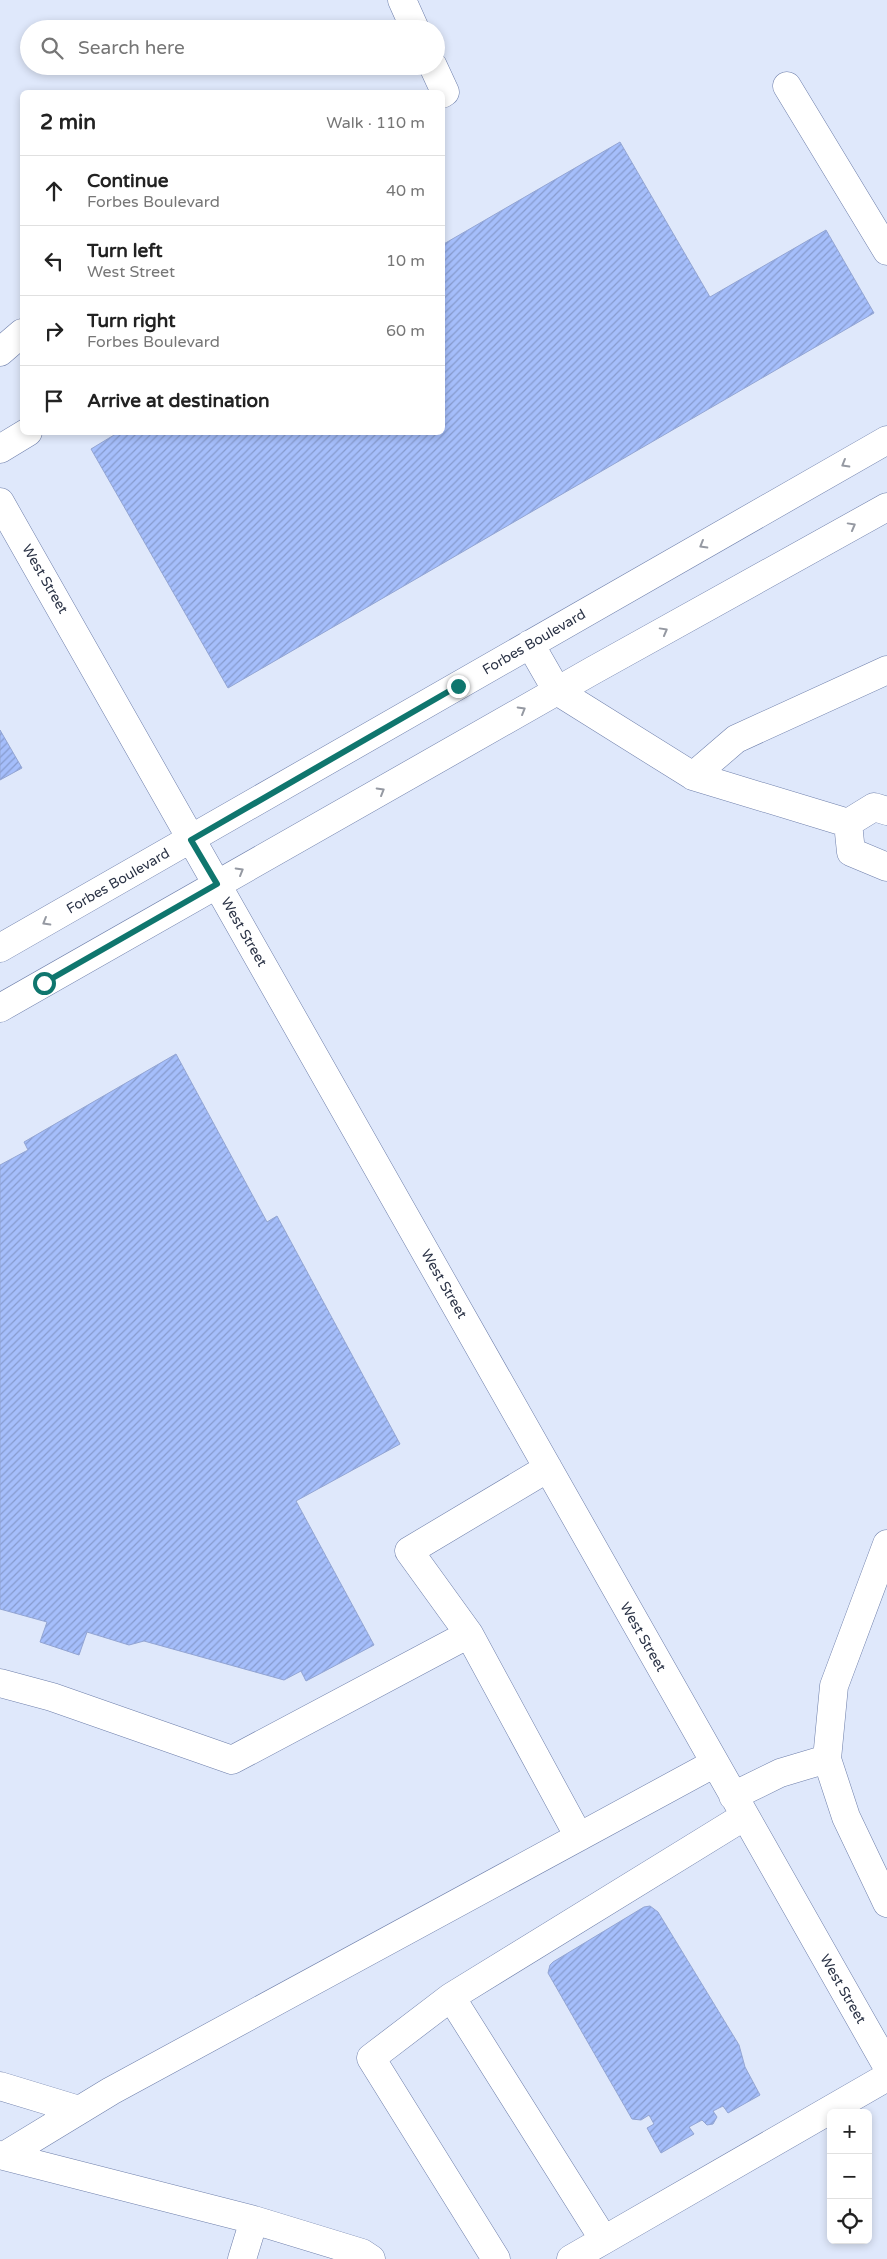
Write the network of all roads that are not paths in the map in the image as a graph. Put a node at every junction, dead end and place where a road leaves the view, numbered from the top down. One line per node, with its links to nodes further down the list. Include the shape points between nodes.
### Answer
1 (402, 0): 2 (street)
2 (411, 20)
3 (437, 75): 5 (street)
4 (787, 86): 6 (street)
5 (444, 90)
6 (887, 251)
7 (20, 335): 8 (street)
8 (0, 352)
9 (23, 435): 11 (street)
10 (887, 440): 14 (street, Forbes Boulevard, one-way to 14)
11 (0, 449)
12 (0, 502): 20 (street, West Street)
13 (887, 507): 16 (street, one-way to 13)
14 (530, 644): 16 (street); 20 (street, Forbes Boulevard)
15 (887, 670): 17 (street, via 736,739)
16 (556, 691): 17 (street); 22 (street, one-way to 16)
17 (694, 776): 19 (street)
18 (887, 811): 19 (street, via 874,807)
19 (848, 823): 21 (street, via 851,852)
20 (191, 840): 22 (street, West Street); 23 (street, Forbes Boulevard, one-way to 23)
21 (887, 867)
22 (217, 884): 24 (street); 25 (street, West Street)
23 (0, 948)
24 (0, 1008)
25 (548, 1468): 27 (street, via 409,1551); 30 (street, West Street)
26 (887, 1544): 29 (street, via 834,1686)
27 (468, 1634): 28 (street, via 232,1760 52,1697); 32 (street)
28 (0, 1683)
29 (827, 1759): 31 (street, via 780,1773); 33 (street, via 846,1817)
30 (715, 1763): 31 (street, West Street); 32 (street)
31 (739, 1806): 34 (street); 35 (street, West Street)
32 (579, 1836): 38 (street)
33 (887, 1903)
34 (451, 1997): 41 (street); 44 (street, via 371,2058)
35 (887, 2066)
36 (887, 2077): 41 (street)
37 (0, 2086): 38 (street)
38 (79, 2110): 39 (street)
39 (2, 2155): 40 (street)
40 (254, 2220): 42 (street); 43 (street, via 362,2252)
41 (604, 2240): 45 (street)
42 (242, 2259)
43 (371, 2259)
44 (496, 2259)
45 (571, 2259)

